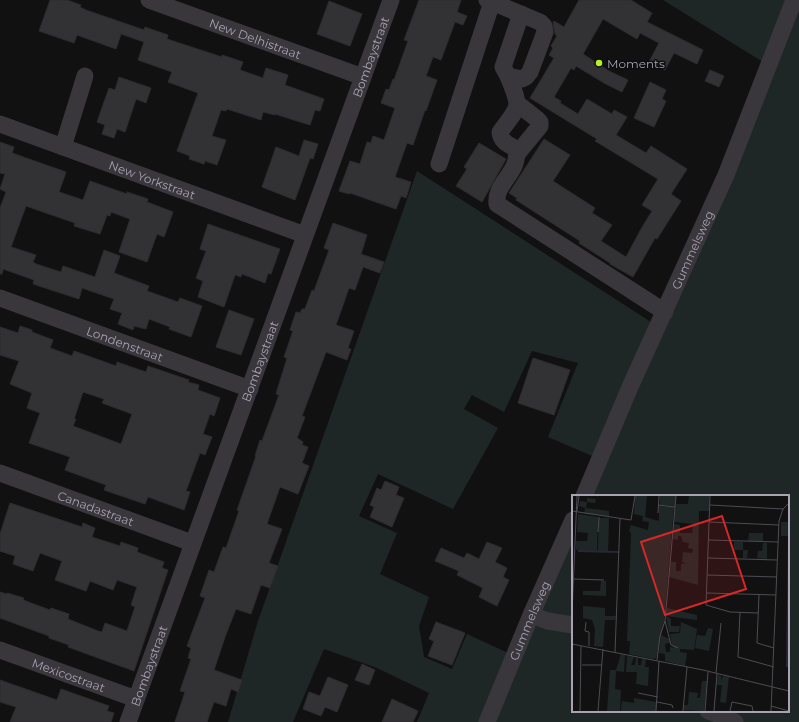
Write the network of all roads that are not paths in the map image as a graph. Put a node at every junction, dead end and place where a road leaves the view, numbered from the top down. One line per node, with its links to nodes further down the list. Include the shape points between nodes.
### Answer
1 (148, 0): 8 (street, New Delhistraat)
2 (391, 0): 8 (street, Bombaystraat)
3 (794, 0): 16 (street, Gummelsweg, via 726,175)
4 (490, 1): 5 (street); 13 (street)
5 (521, 14): 7 (street, via 503,67); 7 (street, via 540,22 545,32 526,77 522,79)
6 (84, 76): 11 (street)
7 (508, 76): 9 (street)
8 (363, 77): 14 (street, Bombaystraat)
9 (518, 104): 12 (street, via 517,110 500,132 500,137 516,149); 12 (street, via 538,119 540,126)
10 (0, 124): 11 (street, New Yorkstraat)
11 (63, 147): 14 (street, New Yorkstraat)
12 (517, 154): 16 (street, via 517,161 497,194 497,204)
13 (439, 164)
14 (305, 235): 17 (street, Bombaystraat)
15 (0, 298): 17 (street, Londenstraat)
16 (665, 312): 19 (street, Gummelsweg)
17 (250, 389): 21 (street, Bombaystraat)
18 (0, 473): 21 (street, Canadastraat)
19 (584, 495)
20 (572, 522): 22 (street, Gummelsweg)
21 (192, 543): 25 (street, Bombaystraat)
22 (531, 615): 23 (street); 28 (street, Gummelsweg)
23 (572, 625)
24 (0, 650): 25 (street, Mexicostraat)
25 (136, 700): 27 (street, Bombaystraat)
26 (711, 712): 29 (street)
27 (128, 722)
28 (487, 722)
29 (735, 722)

